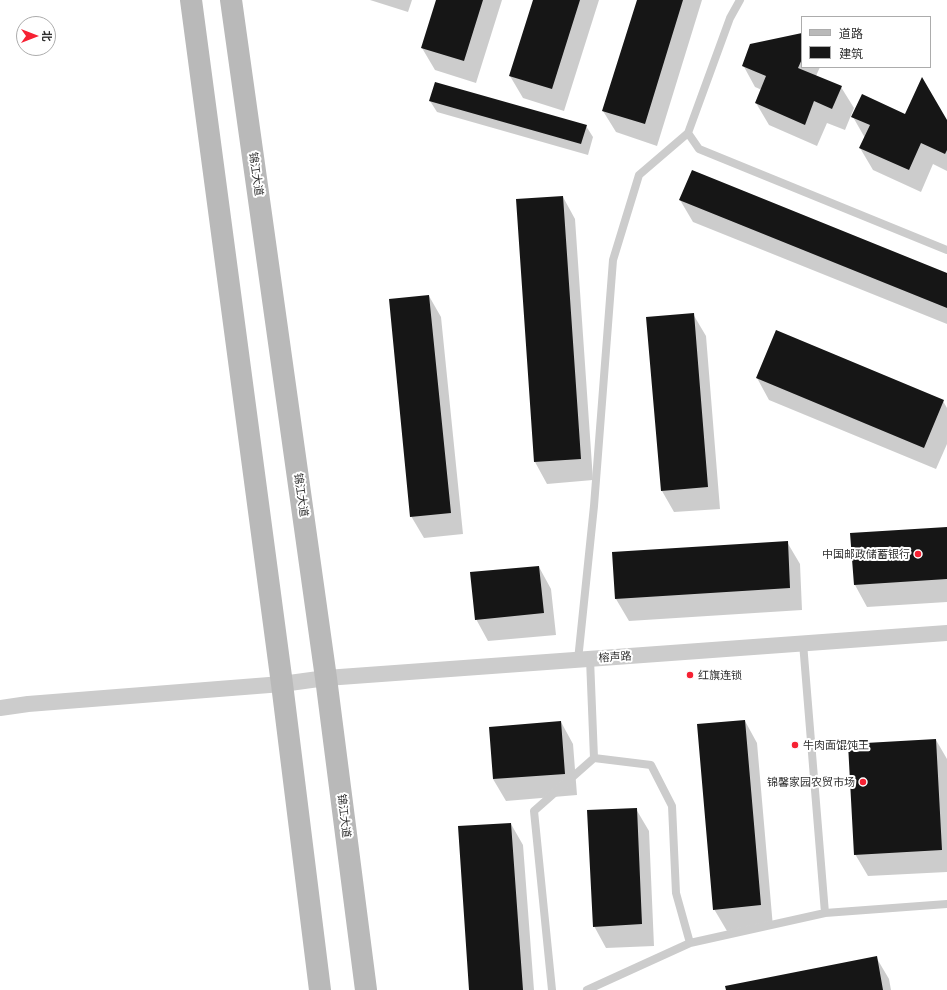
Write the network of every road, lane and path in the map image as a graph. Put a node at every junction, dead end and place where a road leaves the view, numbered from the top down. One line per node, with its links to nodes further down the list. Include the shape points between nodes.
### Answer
1 (191, 0): 10 (main road)
2 (231, 0): 9 (main road, 锦江大道)
3 (740, 0): 4 (lane, via 730,18)
4 (688, 133): 5 (lane, via 699,149); 8 (lane, via 639,175 613,260)
5 (947, 250)
6 (947, 633): 7 (street, 榕声路)
7 (803, 643): 8 (street, 榕声路); 14 (lane)
8 (584, 659): 9 (street, 榕声路); 12 (lane)
9 (326, 678): 10 (street, 榕声路); 17 (main road, 锦江大道)
10 (282, 684): 11 (street, 榕声路); 16 (main road)
11 (0, 708)
12 (594, 758): 15 (lane, via 651,765 672,806 676,893); 18 (lane, via 534,811)
13 (947, 904): 14 (lane)
14 (825, 913): 15 (lane)
15 (690, 943): 19 (lane)
16 (320, 990)
17 (366, 990)
18 (552, 990)
19 (587, 990)

